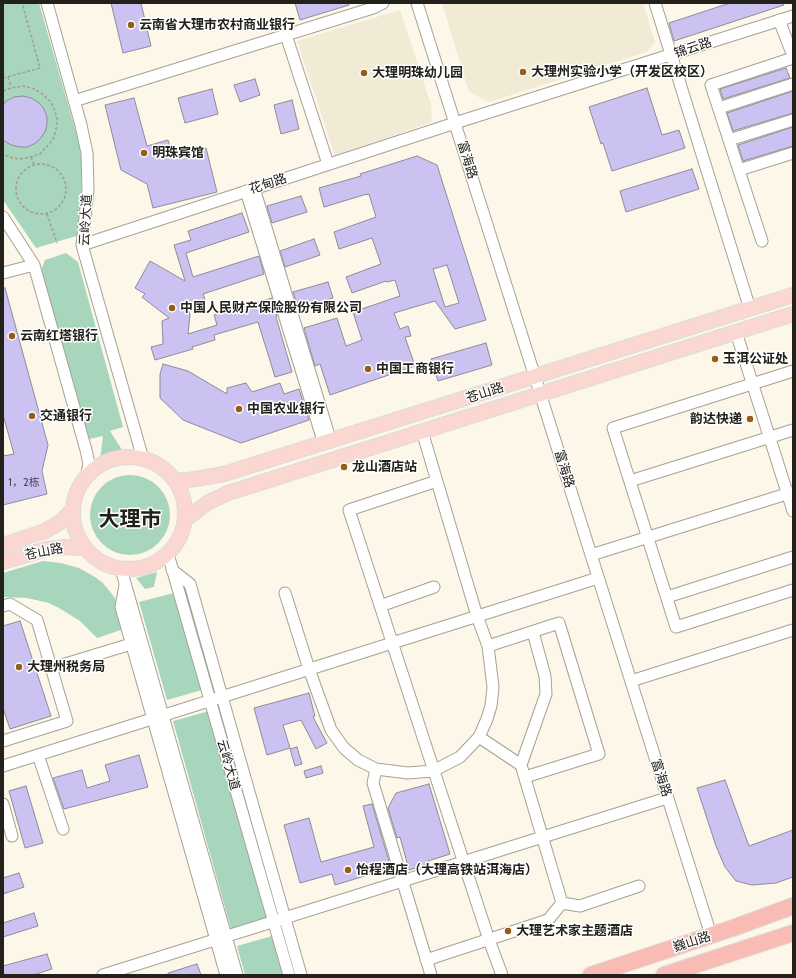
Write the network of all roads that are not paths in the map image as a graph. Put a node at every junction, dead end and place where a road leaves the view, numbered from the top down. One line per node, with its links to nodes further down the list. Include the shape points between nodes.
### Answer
1 (47, 3): 11 (street, 云岭大道)
2 (383, 3): 7 (street)
3 (417, 3): 14 (street, 富海路)
4 (655, 3): 8 (street)
5 (793, 16): 6 (street, 锦云路)
6 (779, 20): 8 (street, 锦云路); 9 (street)
7 (286, 35): 11 (street); 17 (street)
8 (672, 54): 14 (street, 锦云路); 26 (street)
9 (793, 57): 12 (street, via 711,85)
10 (793, 84): 12 (street)
11 (74, 101): 22 (street, 云岭大道, via 88,163)
12 (719, 108): 15 (street)
13 (793, 120): 15 (street)
14 (455, 123): 17 (street, 花甸路); 30 (street, 富海路)
15 (729, 140): 18 (street)
16 (793, 153): 18 (street)
17 (328, 164): 19 (street, 花甸路)
18 (739, 170): 21 (street)
19 (250, 190): 22 (street, 花甸路); 36 (street)
20 (3, 217): 23 (street)
21 (762, 241)
22 (82, 245): 37 (street, 云岭大道)
23 (34, 265): 24 (street); 38 (street, via 86,450 89,464)
24 (3, 273)
25 (793, 295): 26 (main road, 苍山路)
26 (750, 309): 30 (main road, 苍山路)
27 (793, 314): 28 (main road, 苍山路)
28 (736, 332): 31 (street); 32 (main road, 苍山路)
29 (793, 371): 31 (street)
30 (535, 377): 32 (street, 富海路); 36 (main road, 苍山路)
31 (753, 384): 35 (street); 41 (street, via 613,428)
32 (540, 394): 34 (main road, 苍山路); 50 (street, 富海路)
33 (793, 430): 35 (street)
34 (422, 431): 40 (street); 45 (main road, 苍山路, via 228,493 207,503)
35 (770, 437): 41 (street); 42 (street)
36 (327, 443): 39 (main road, 苍山路, via 218,476)
37 (143, 459): 38 (main road, via 112,459 93,469); 39 (main road, via 159,466)
38 (86, 477): 43 (main road, via 74,498)
39 (175, 481): 45 (main road, via 185,506)
40 (438, 481): 61 (street, via 349,510); 62 (street)
41 (630, 481): 46 (street)
42 (790, 493): 44 (street); 46 (street)
43 (72, 510): 47 (main road, 苍山路, via 45,531); 48 (main road, via 74,529)
44 (793, 511)
45 (185, 520): 49 (main road, via 180,537)
46 (648, 537): 50 (street); 59 (street)
47 (3, 545)
48 (85, 548): 52 (main road, 苍山路, via 46,549); 54 (main road, via 99,561)
49 (168, 554): 53 (street, 云岭大道); 54 (main road, via 158,562 134,569)
50 (591, 555): 55 (street, 富海路)
51 (793, 557): 59 (street)
52 (3, 562)
53 (172, 570): 71 (street, via 190,584); 72 (street, 云岭大道)
54 (123, 576): 66 (street, via 121,607); 73 (street)
55 (598, 578): 62 (street); 70 (street, 富海路)
56 (434, 588): 61 (street)
57 (793, 590): 59 (street, via 676,627)
58 (285, 593): 69 (street)
59 (666, 597)
60 (3, 606): 68 (street, via 10,604 37,620)
61 (380, 606): 65 (street)
62 (477, 616): 65 (street); 67 (street)
63 (793, 630): 70 (street)
64 (533, 632): 67 (street); 77 (street, via 546,694); 81 (street, via 559,624 599,754)
65 (392, 643): 69 (street); 80 (street)
66 (131, 644): 68 (street); 73 (street)
67 (488, 646): 74 (street, via 493,687 491,706)
68 (52, 668): 75 (street, via 67,721)
69 (309, 669): 71 (street); 79 (street, via 331,730 344,748 358,760)
70 (631, 681): 82 (street, 富海路)
71 (222, 697): 72 (street); 92 (street)
72 (210, 701): 73 (street); 93 (street, 云岭大道)
73 (158, 717): 76 (street); 96 (street)
74 (479, 737): 77 (street); 80 (street, via 460,757)
75 (3, 741)
76 (38, 755): 78 (street); 84 (street)
77 (521, 765): 81 (street)
78 (3, 766)
79 (376, 769): 80 (street, via 408,773); 88 (street, via 373,783)
80 (434, 771): 87 (street)
81 (525, 777): 86 (street)
82 (667, 798): 86 (street); 95 (street, 富海路)
83 (3, 804): 85 (street)
84 (63, 829)
85 (12, 836)
86 (542, 836): 87 (street); 90 (street)
87 (463, 862): 88 (street); 97 (street)
88 (402, 881): 92 (street); 98 (street)
89 (639, 886): 90 (street, via 580,906)
90 (562, 903): 97 (street, via 548,920)
91 (793, 906): 95 (highway, 巍山路)
92 (285, 918): 93 (street); 103 (street)
93 (273, 922): 96 (street); 102 (street, 云岭大道)
94 (793, 933): 107 (highway, 巍山路)
95 (711, 935): 106 (highway, 巍山路)
96 (221, 938): 99 (street); 100 (street); 101 (street)
97 (489, 940): 98 (street); 105 (street)
98 (426, 960): 104 (street)
99 (103, 975)
100 (226, 975)
101 (237, 975)
102 (289, 975)
103 (301, 975)
104 (431, 975)
105 (502, 975)
106 (591, 975)
107 (664, 975)

